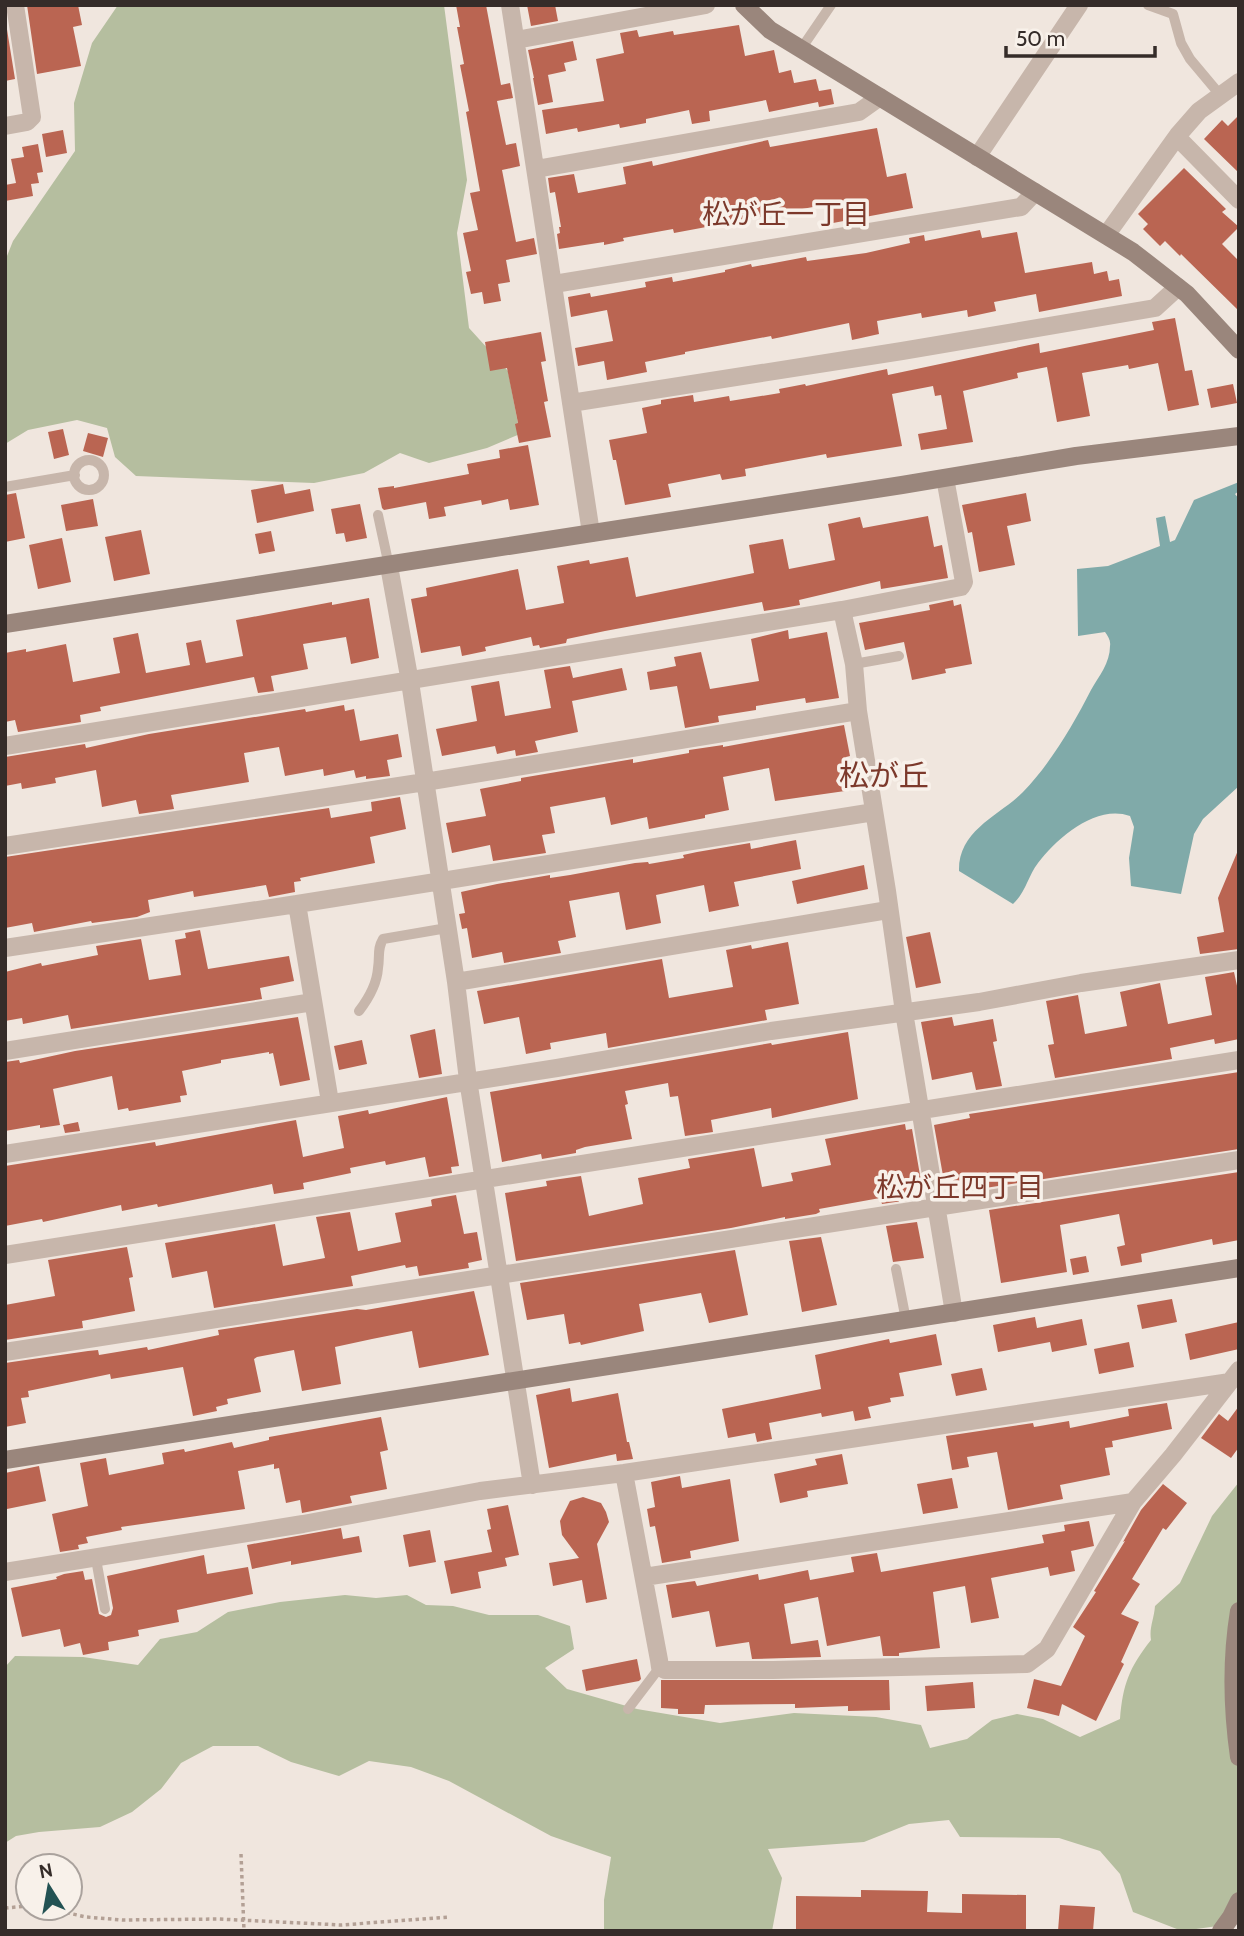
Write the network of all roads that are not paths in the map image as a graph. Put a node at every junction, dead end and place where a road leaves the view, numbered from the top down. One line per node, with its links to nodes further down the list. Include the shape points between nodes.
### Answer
1 (15, 5): 13 (street, via 32,117)
2 (510, 5): 8 (street)
3 (706, 5): 8 (street)
4 (744, 5): 9 (street, via 770,30)
5 (831, 5): 9 (lane)
6 (1079, 5): 15 (street)
7 (1147, 5): 11 (lane, via 1173,14 1190,59)
8 (516, 40): 16 (street)
9 (801, 49): 12 (street)
10 (1239, 82): 11 (street)
11 (1221, 96): 14 (street, via 1199,111)
12 (880, 97): 15 (street); 16 (street, via 859,112)
13 (5, 126)
14 (1177, 137): 18 (street); 19 (street)
15 (977, 157): 17 (street)
16 (536, 169): 20 (street)
17 (1035, 192): 19 (street); 20 (street, via 1021,207)
18 (1239, 200)
19 (1107, 234): 21 (street)
20 (554, 284): 23 (street)
21 (1178, 287): 22 (street); 23 (street, via 1155,308)
22 (1239, 350)
23 (571, 403): 29 (street)
24 (1239, 436): 26 (street)
25 (75, 475): 27 (lane)
26 (945, 478): 29 (street); 31 (street, via 964,582 961,587)
27 (5, 488)
28 (378, 515): 30 (lane)
29 (592, 533): 30 (street)
30 (389, 566): 32 (street); 35 (street)
31 (842, 610): 34 (street); 35 (street)
32 (5, 624)
33 (899, 656): 34 (lane)
34 (854, 664): 36 (street)
35 (410, 682): 37 (street); 38 (street)
36 (858, 711): 38 (street); 39 (street)
37 (5, 746)
38 (425, 782): 40 (street); 41 (street)
39 (874, 812): 41 (street); 43 (street)
40 (5, 846)
41 (439, 881): 42 (street); 44 (street)
42 (297, 904): 45 (street); 48 (street)
43 (888, 910): 47 (street); 50 (street)
44 (447, 928): 47 (street); 49 (lane, via 383,939 372,992)
45 (5, 948)
46 (1239, 960): 50 (street)
47 (456, 982): 53 (street)
48 (313, 1002): 51 (street); 54 (street)
49 (359, 1011)
50 (904, 1012): 53 (street); 55 (street)
51 (5, 1051)
52 (1239, 1060): 55 (street)
53 (468, 1080): 54 (street); 58 (street)
54 (330, 1102): 56 (street)
55 (921, 1110): 58 (street); 59 (street)
56 (5, 1154)
57 (1239, 1160): 59 (street)
58 (484, 1179): 60 (street); 63 (street)
59 (938, 1208): 63 (street); 64 (street)
60 (5, 1255)
61 (1239, 1268): 64 (street)
62 (896, 1269): 65 (lane)
63 (500, 1276): 66 (street); 68 (street)
64 (954, 1313): 65 (street)
65 (906, 1320): 68 (street)
66 (5, 1352)
67 (1234, 1376): 70 (street); 72 (street)
68 (517, 1380): 69 (street); 71 (street)
69 (5, 1460)
70 (624, 1473): 71 (street); 75 (street)
71 (532, 1485): 73 (street)
72 (1133, 1502): 75 (street); 78 (street, via 1047,1648 1027,1664 772,1670)
73 (96, 1559): 74 (street); 76 (lane)
74 (5, 1572)
75 (644, 1577): 78 (street)
76 (105, 1609)
77 (1239, 1611): 80 (street, via 1233,1685)
78 (660, 1667): 79 (lane)
79 (628, 1709)
80 (1239, 1757)
81 (1239, 1901): 82 (street)
82 (1221, 1931)

